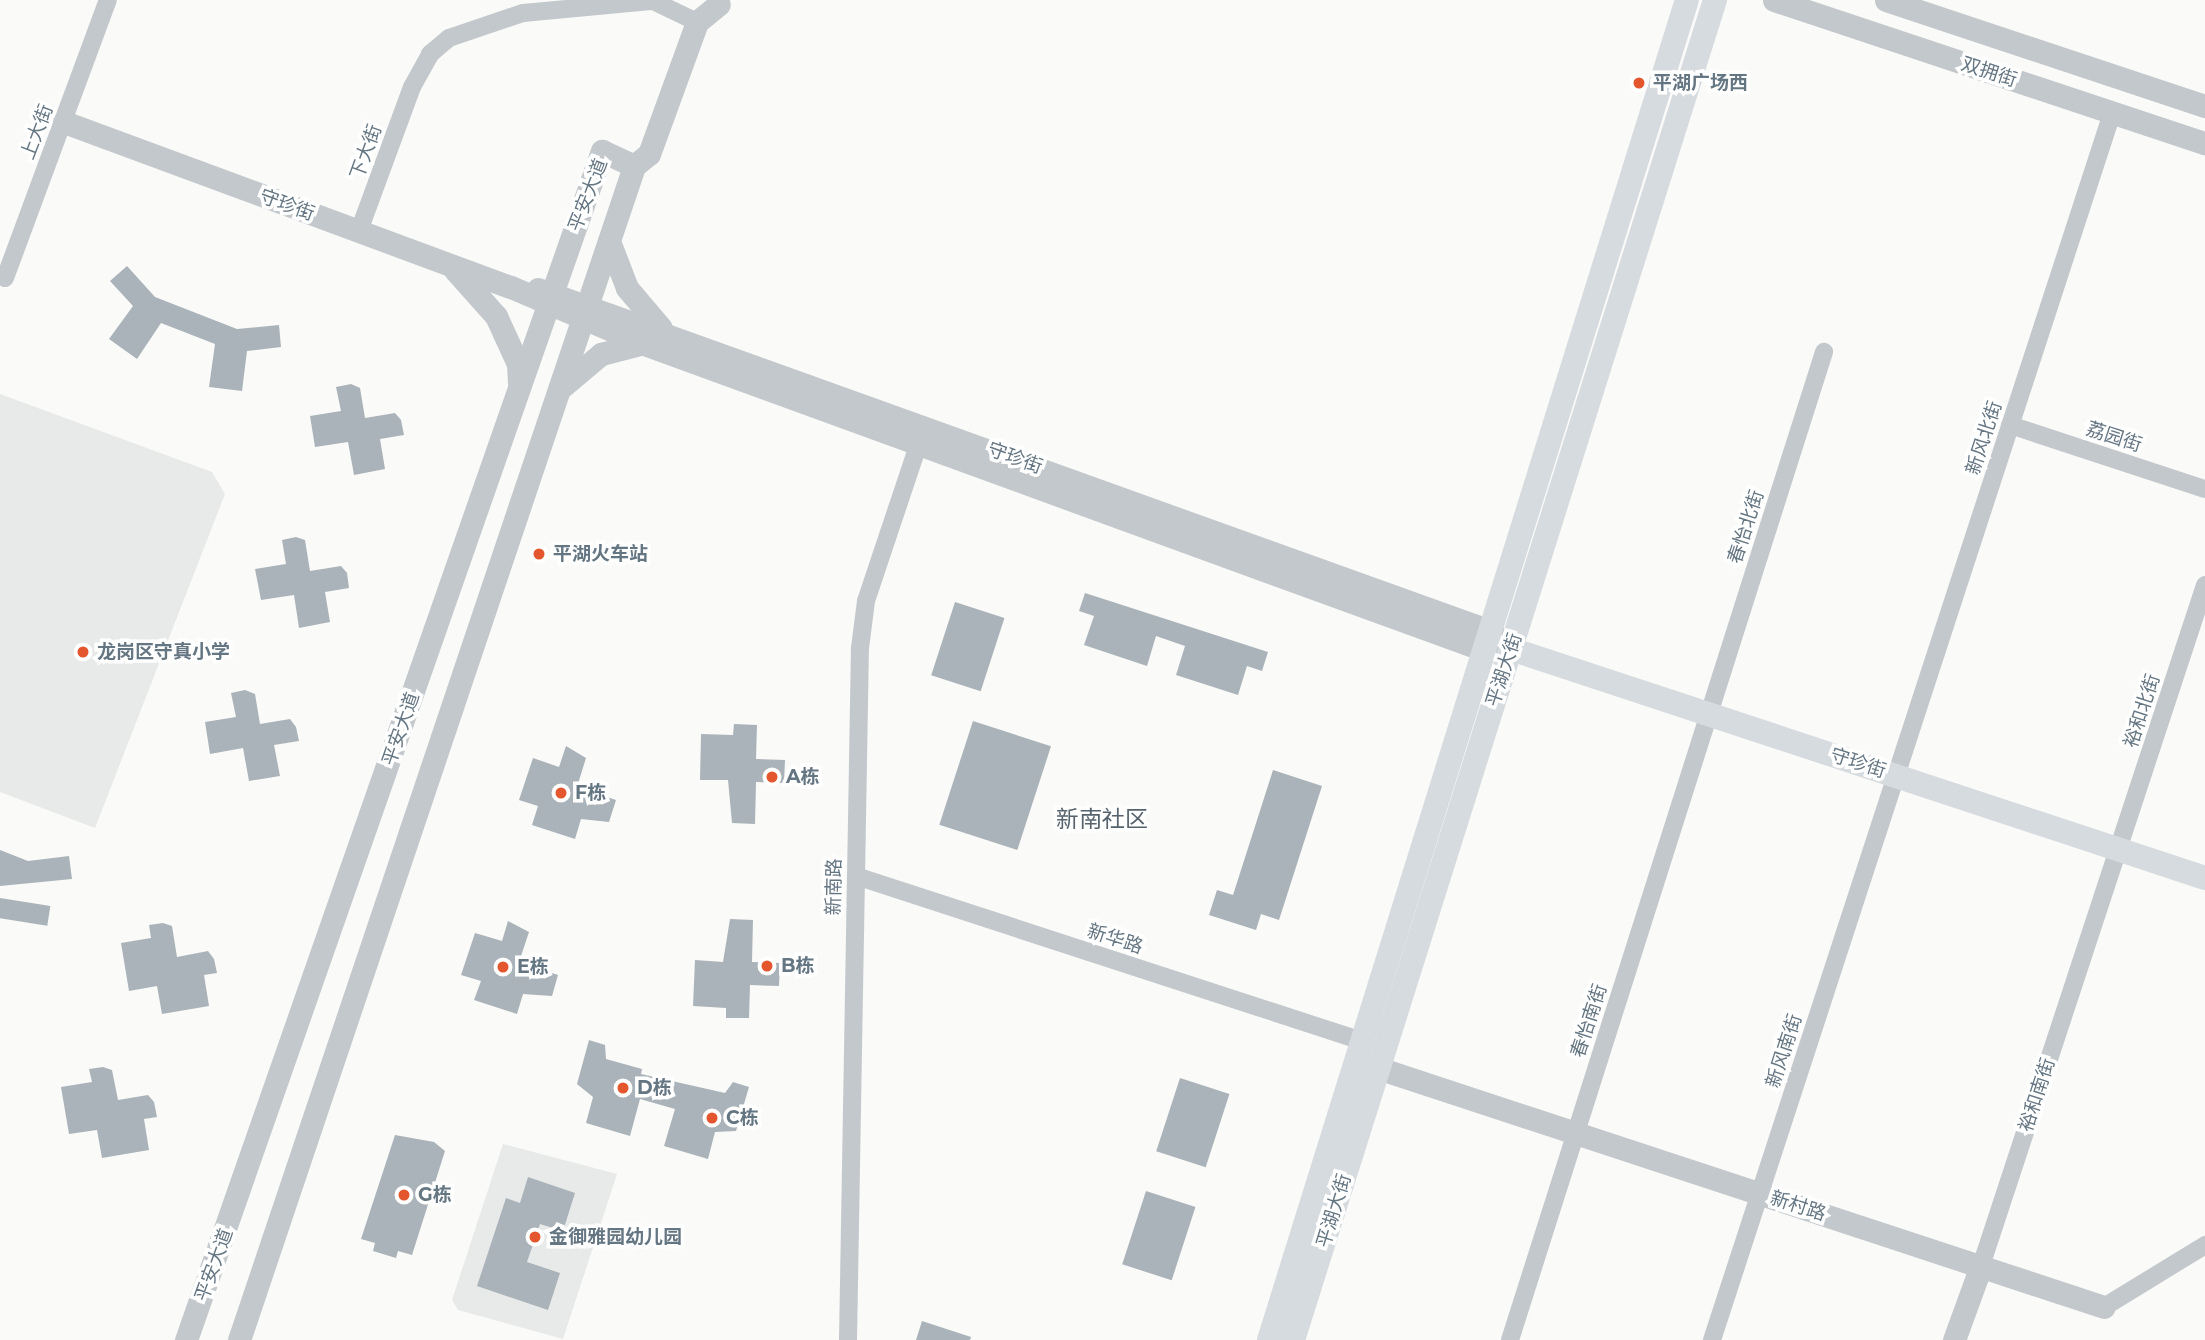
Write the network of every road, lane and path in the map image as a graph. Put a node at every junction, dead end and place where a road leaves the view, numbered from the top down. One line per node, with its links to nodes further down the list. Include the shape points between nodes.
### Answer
1 (108, 0): 10 (street, 上大街)
2 (1687, 0): 28 (main road, 平湖大街)
3 (1715, 0): 29 (main road, 平湖大街)
4 (1774, 0): 9 (street, 双拥街)
5 (1886, 0): 8 (street, 双拥街)
6 (719, 4): 7 (street)
7 (696, 22): 12 (street, 平安大道, via 649,154); 13 (street, 下大街, via 653,1 523,13 449,38 430,54 412,88)
8 (2205, 106)
9 (2112, 113): 11 (street, 双拥街); 24 (street, 新风北街)
10 (64, 121): 13 (street, 守珍街); 16 (street, 上大街)
11 (2205, 144)
12 (634, 166): 14 (street, 平安大道); 17 (street, 平安大道, via 602,151)
13 (359, 231): 15 (street, 守珍街)
14 (609, 241): 18 (street, 平安大道); 19 (street, via 628,288)
15 (447, 264): 17 (street, 守珍街); 22 (street, via 496,316 518,364)
16 (5, 278)
17 (550, 299): 18 (street, 守珍街); 22 (street, 平安大道)
18 (585, 312): 19 (street, 守珍街); 20 (street, 守珍街); 23 (street, 平安大道)
19 (666, 332): 28 (street, 守珍街)
20 (644, 344): 23 (street, via 601,354); 25 (street, 守珍街)
21 (1824, 352): 30 (street, 春怡北街)
22 (519, 388): 42 (street, 平安大道)
23 (559, 391): 43 (street, 平安大道)
24 (2010, 425): 26 (street, 荔园街); 31 (street, 新风北街)
25 (919, 443): 28 (street, 守珍街); 33 (street, 新南路, via 865,612)
26 (2205, 489)
27 (2205, 585): 32 (street, 裕和北街)
28 (1487, 640): 29 (street, 守珍街); 35 (main road, 平湖大街)
29 (1511, 649): 30 (main road, 守珍街); 36 (main road, 平湖大街)
30 (1709, 714): 31 (main road, 守珍街); 37 (street, 春怡南街)
31 (1896, 776): 32 (main road, 守珍街); 38 (street, 新风南街)
32 (2118, 849): 34 (main road, 守珍街); 40 (street, 裕和南街)
33 (856, 876): 35 (street, 新华路); 44 (street, 新南路)
34 (2205, 878)
35 (1362, 1041): 45 (main road, 平湖大街)
36 (1378, 1068): 37 (street, 新村路); 46 (main road, 平湖大街)
37 (1576, 1132): 38 (street, 新村路); 47 (street, 春怡南街)
38 (1760, 1193): 40 (street, 新村路); 48 (street, 新风南街)
39 (2205, 1245): 41 (street, 新村路)
40 (1981, 1266): 41 (street, 新村路); 49 (street, 裕和南街)
41 (2104, 1307)
42 (186, 1340)
43 (239, 1340)
44 (848, 1340)
45 (1269, 1340)
46 (1293, 1340)
47 (1510, 1340)
48 (1712, 1340)
49 (1954, 1340)

